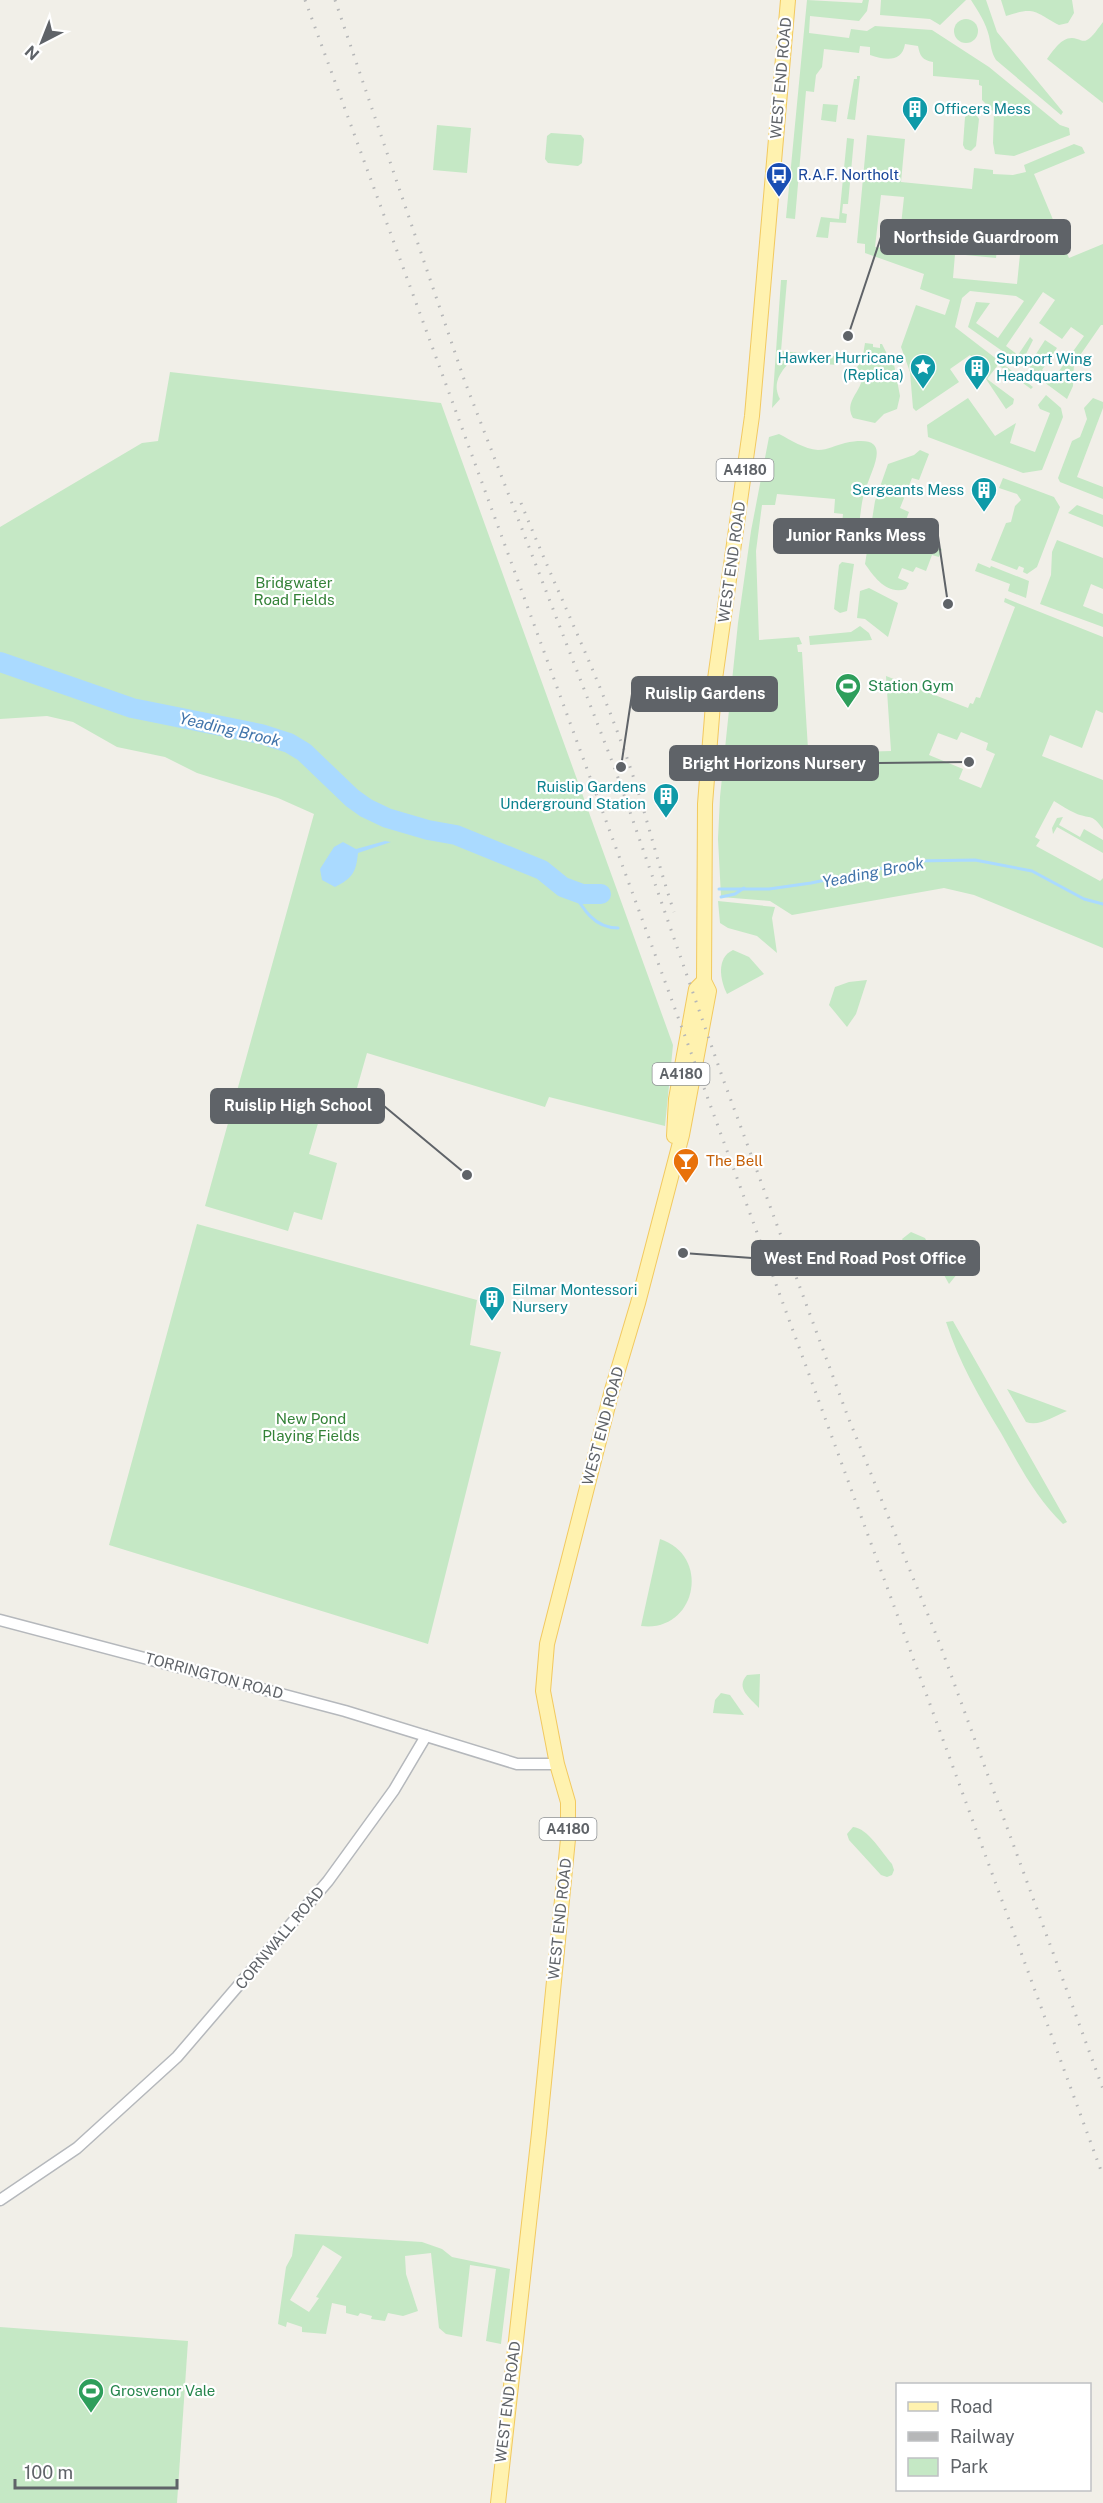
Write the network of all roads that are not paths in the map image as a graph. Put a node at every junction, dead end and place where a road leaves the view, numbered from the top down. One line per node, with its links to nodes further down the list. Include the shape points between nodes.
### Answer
1 (788, 0): 4 (main road, WEST END ROAD / A4180, via 753,407 715,679 705,804 706,986 696,988 676,1099 672,1171 547,1644 543,1691)
2 (0, 1620): 3 (street, TORRINGTON ROAD)
3 (426, 1736): 4 (street, via 517,1764); 5 (street, CORNWALL ROAD, via 394,1790 328,1881 184,2048 77,2148)
4 (557, 1764): 6 (main road, WEST END ROAD / A4180, via 568,1802 568,1839)
5 (0, 2200)
6 (498, 2503)

